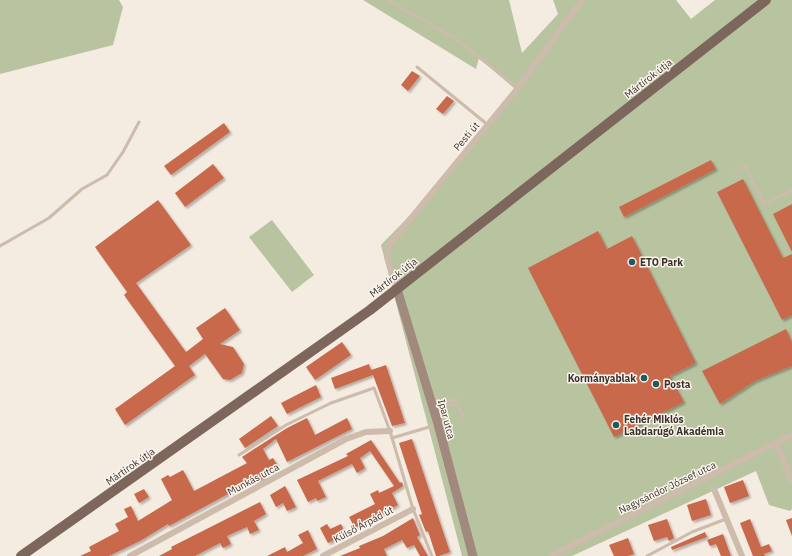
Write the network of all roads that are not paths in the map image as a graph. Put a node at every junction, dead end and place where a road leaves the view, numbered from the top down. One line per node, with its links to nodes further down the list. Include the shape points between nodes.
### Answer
1 (388, 0): 5 (lane, via 456,39)
2 (582, 0): 5 (street, Pesti út)
3 (766, 0): 11 (main road, Mártírok útja)
4 (418, 67): 7 (lane)
5 (518, 88): 7 (street, Pesti út)
6 (139, 122): 10 (lane, via 107,175 82,189 49,218)
7 (488, 125): 11 (street, Pesti út, via 390,245 387,257)
8 (735, 172): 9 (lane, via 745,166 764,204)
9 (792, 190)
10 (0, 246)
11 (397, 289): 12 (street, Ipar utca); 25 (main road, Mártírok útja)
12 (429, 394): 13 (lane, via 439,400); 15 (street, Ipar utca)
13 (458, 400)
14 (464, 417): 15 (lane, via 459,406 449,405 442,409)
15 (438, 424): 18 (lane); 29 (street, Ipar utca)
16 (390, 431): 18 (lane); 20 (lane, via 374,388 331,403 286,424); 26 (street, Munkás utca, via 366,432 346,440)
17 (792, 435): 19 (street, Nagysándor József utca)
18 (392, 438): 23 (lane)
19 (776, 444): 21 (street); 30 (street, Nagysándor József utca)
20 (239, 455)
21 (792, 481)
22 (714, 489): 24 (street)
23 (413, 509): 27 (street, Külső Árpád út); 28 (lane)
24 (727, 518): 31 (lane, via 692,532); 32 (street)
25 (21, 556)
26 (130, 556)
27 (323, 556)
28 (432, 556)
29 (473, 556)
30 (551, 556)
31 (647, 556)
32 (742, 556)

